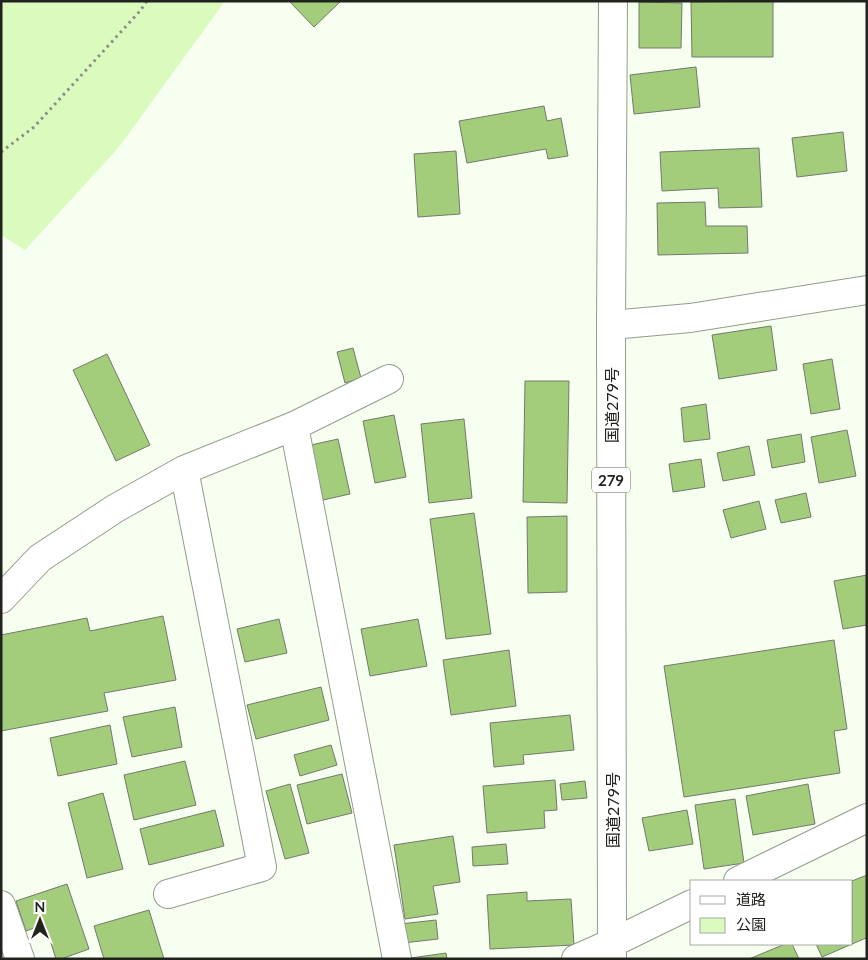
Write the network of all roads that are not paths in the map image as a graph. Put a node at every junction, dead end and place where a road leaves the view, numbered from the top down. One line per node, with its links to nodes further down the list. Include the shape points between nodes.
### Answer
1 (613, 1): 3 (main road, 国道279号 / 279)
2 (867, 290): 3 (main road, via 690,318)
3 (611, 325): 13 (main road, 国道279号 / 279)
4 (389, 378): 5 (main road)
5 (294, 426): 6 (main road); 15 (main road)
6 (184, 470): 7 (main road, via 116,508 40,558); 10 (main road, via 262,867)
7 (1, 599)
8 (867, 818): 9 (main road)
9 (740, 880)
10 (168, 894)
11 (1, 905): 14 (main road)
12 (690, 905): 13 (main road)
13 (612, 951): 16 (main road)
14 (20, 959)
15 (397, 959)
16 (576, 959)

